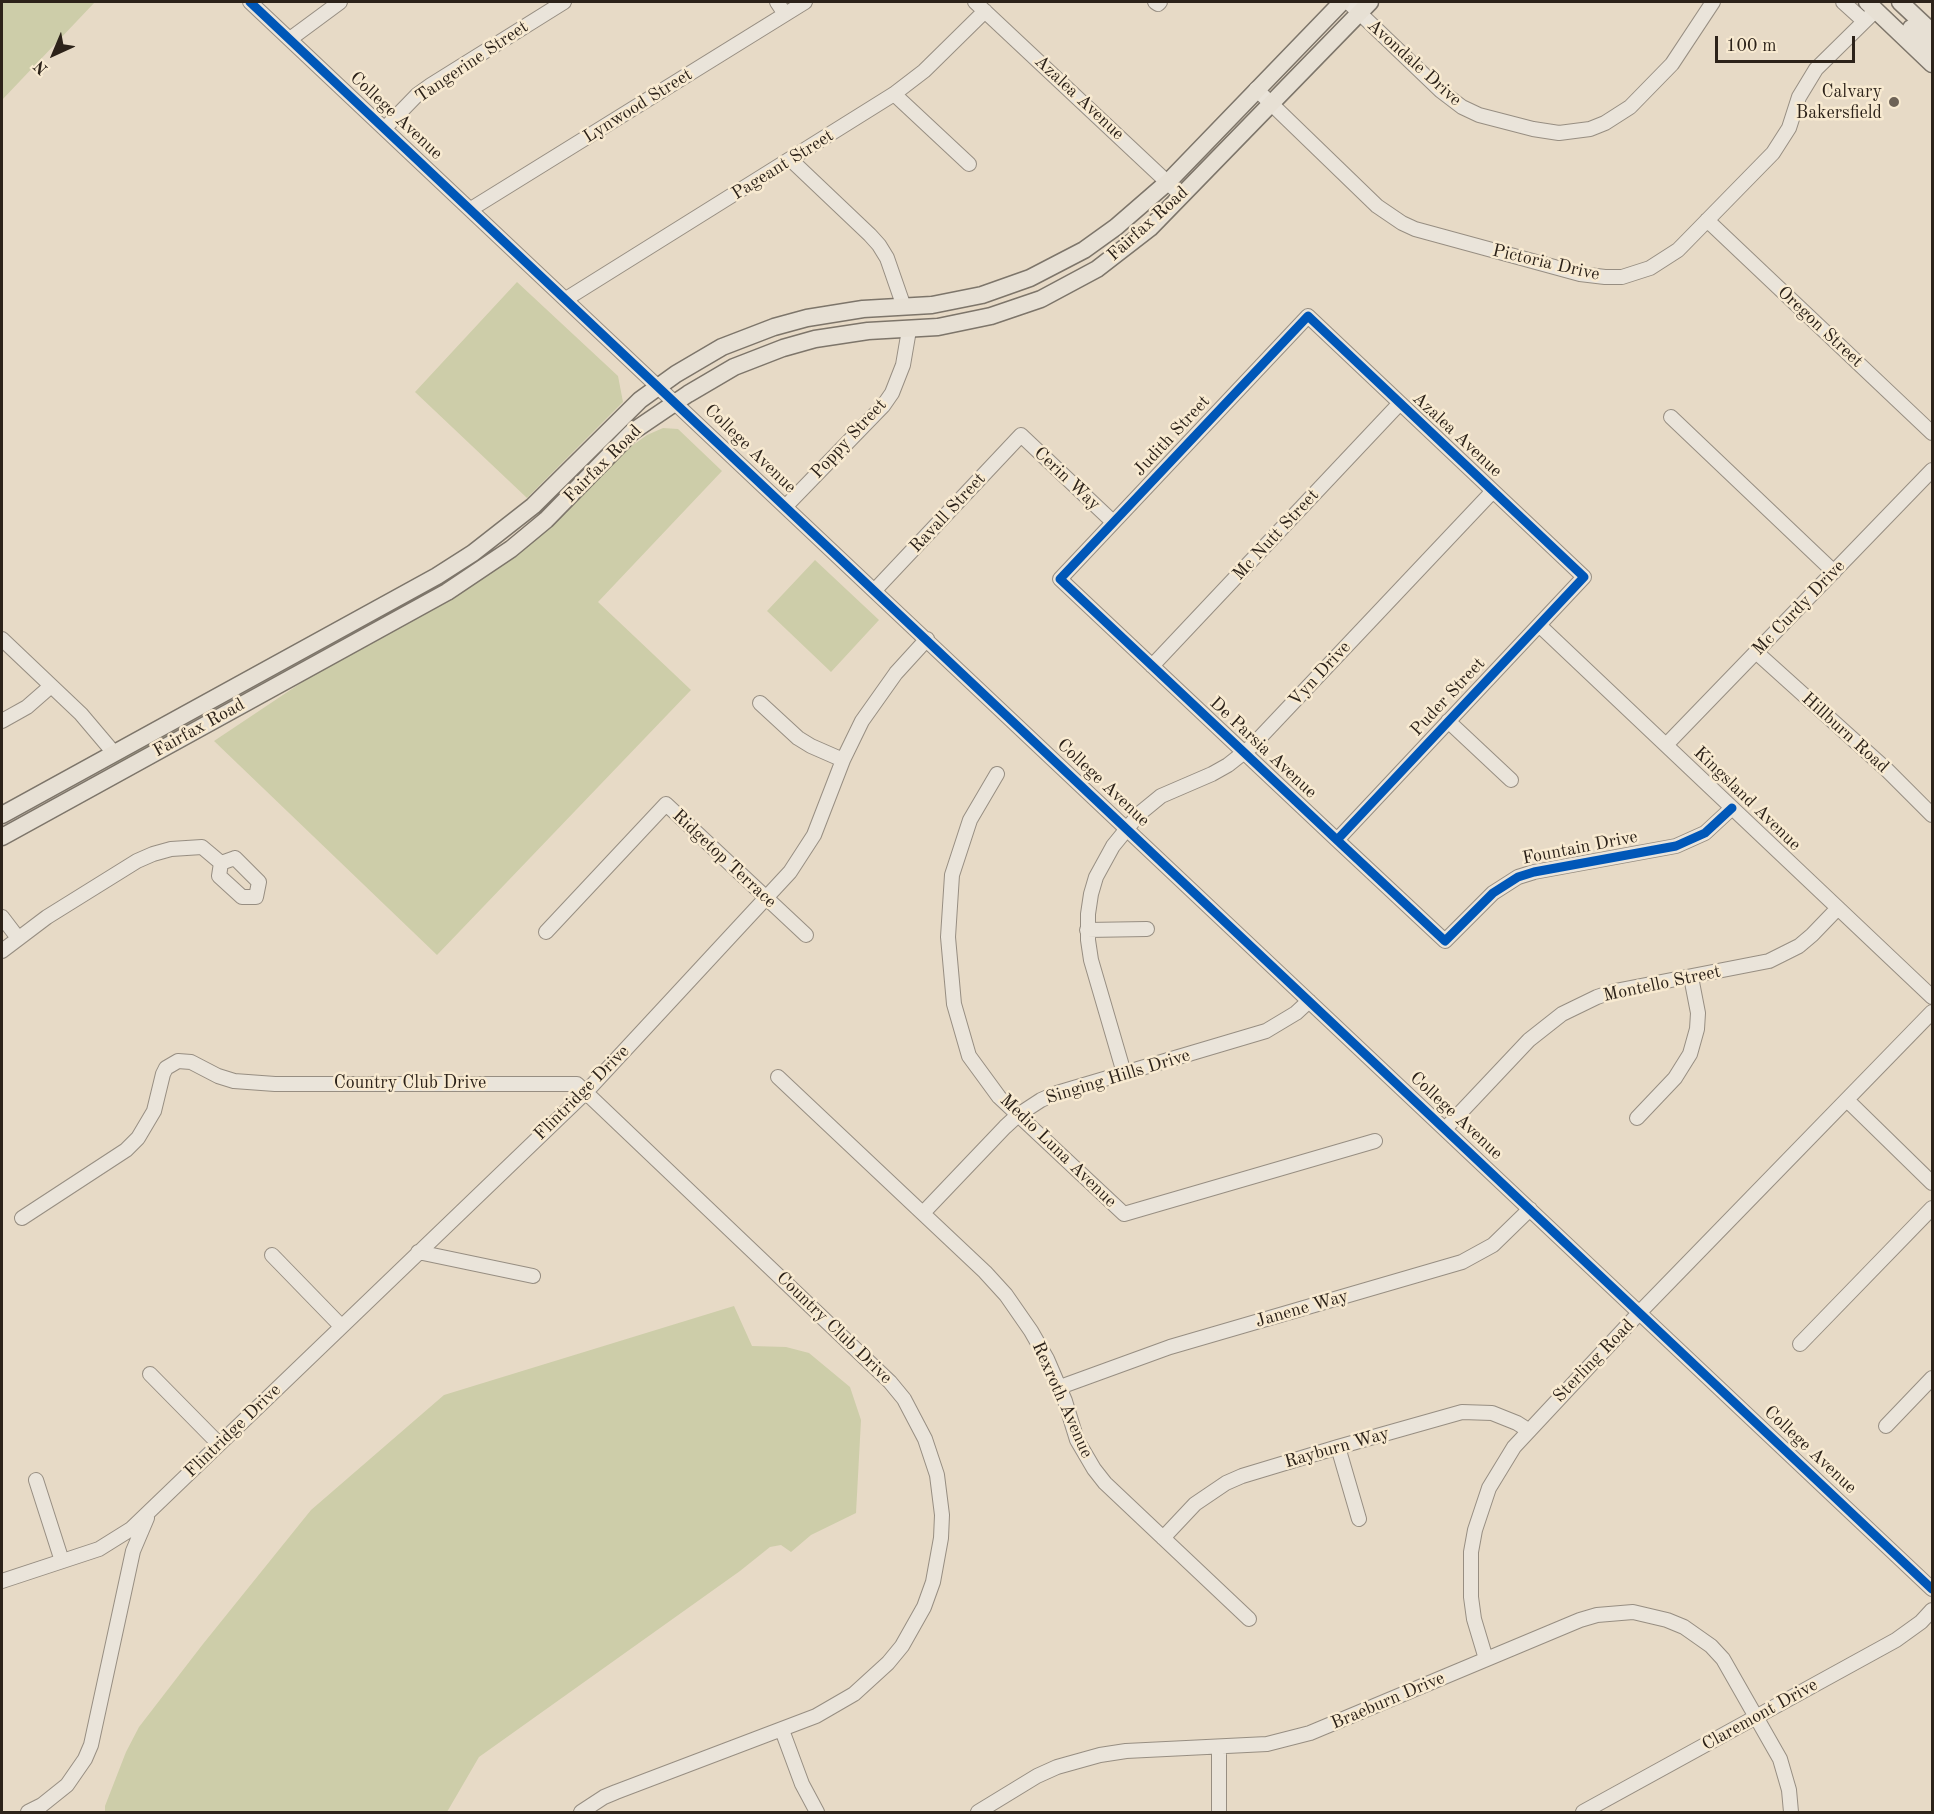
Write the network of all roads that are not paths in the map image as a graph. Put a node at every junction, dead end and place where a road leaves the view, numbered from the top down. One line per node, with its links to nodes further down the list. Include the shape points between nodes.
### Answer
1 (250, 2): 15 (street, College Avenue)
2 (340, 2): 15 (street)
3 (564, 2): 21 (street, Tangerine Street, via 431,84)
4 (777, 2): 13 (street)
5 (805, 2): 13 (street, Lynwood Street)
6 (1342, 2): 18 (main road, Fairfax Road)
7 (1713, 2): 10 (street, Avondale Drive, via 1672,64 1630,107 1590,129 1558,133 1479,115 1462,107 1441,91)
8 (1843, 2): 12 (street)
9 (1900, 2): 14 (main road)
10 (1359, 5): 20 (main road, Fairfax Road)
11 (980, 6): 19 (street, Pageant Street, via 932,64); 24 (street, Azalea Avenue)
12 (1869, 11): 16 (main road, via 1890,10); 17 (main road); 27 (street, Pictoria Drive, via 1807,82 1789,128 1773,153)
13 (785, 14): 26 (street, Lynwood Street)
14 (1932, 32)
15 (290, 39): 21 (street, College Avenue)
16 (1932, 48)
17 (1932, 64)
18 (1256, 89): 20 (street, Pictoria Drive); 24 (main road, Fairfax Road)
19 (894, 94): 22 (street, Pageant Street); 23 (street)
20 (1270, 104): 25 (main road, Fairfax Road); 27 (street, Pictoria Drive, via 1377,206 1402,223 1580,274 1622,276 1650,268 1678,250)
21 (385, 128): 26 (street, College Avenue)
22 (791, 160): 28 (street, Pageant Street); 29 (street, via 879,245)
23 (969, 165)
24 (1169, 182): 25 (street, Azalea Avenue); 29 (main road, Fairfax Road, via 1107,234 1048,270 982,295)
25 (1182, 196): 31 (main road, Fairfax Road, via 1125,249 1069,285 991,316)
26 (471, 209): 28 (street, College Avenue)
27 (1707, 220): 36 (street, Oregon Street)
28 (566, 299): 32 (street, College Avenue)
29 (904, 308): 32 (main road, Fairfax Road, via 835,313 774,327 722,347)
30 (1308, 316): 34 (street, Azalea Avenue); 41 (street, Judith Street)
31 (909, 330): 33 (main road, Fairfax Road, via 842,334 783,348 734,367); 40 (street, Poppy Street, via 903,365 883,406)
32 (659, 385): 33 (street, College Avenue); 53 (main road, Fairfax Road, via 619,419 533,506 473,553)
33 (676, 402): 40 (street, College Avenue); 58 (main road, Fairfax Road, via 632,432 546,520 484,568)
34 (1400, 403): 39 (street, Azalea Avenue); 50 (street, Mc Nutt Street)
35 (1671, 417): 42 (street)
36 (1932, 434)
37 (1021, 435): 41 (street, Cerin Way); 45 (street, Ravall Street)
38 (1932, 470): 42 (street, Mc Curdy Drive)
39 (1493, 491): 43 (street, Azalea Avenue); 59 (street, Vyn Drive)
40 (786, 506): 45 (street, College Avenue)
41 (1113, 522): 44 (street, Judith Street)
42 (1834, 572): 49 (street, Mc Curdy Drive)
43 (1584, 577): 46 (street, Puder Street)
44 (1060, 579): 50 (street, De Parsia Avenue)
45 (875, 590): 48 (street, College Avenue)
46 (1539, 625): 55 (street, Puder Street); 56 (street, Kingsland Avenue)
47 (2, 639): 51 (street)
48 (927, 639): 60 (street, Flintridge Drive, via 878,696); 68 (street, College Avenue)
49 (1756, 652): 56 (street, Mc Curdy Drive); 67 (street, Hillburn Road)
50 (1152, 666): 59 (street, De Parsia Avenue)
51 (51, 686): 54 (street, via 27,707); 57 (street)
52 (760, 703): 60 (street, via 798,738)
53 (196, 708): 57 (main road, Fairfax Road); 58 (main road, via 189,728 159,745)
54 (2, 721)
55 (1448, 721): 62 (street); 71 (street, Puder Street)
56 (1666, 746): 64 (street, Kingsland Avenue)
57 (114, 753): 63 (main road, Fairfax Road); 65 (main road, via 114,759 100,776 54,802)
58 (153, 753): 65 (main road, Fairfax Road)
59 (1244, 753): 68 (street, Vyn Drive, via 1212,774 1161,796); 71 (street, De Parsia Avenue)
60 (843, 760): 73 (street, Flintridge Drive, via 814,835 790,872)
61 (997, 774): 91 (street, Medio Luna Avenue, via 970,820 952,874 948,937 954,1004 969,1056 999,1097)
62 (1511, 780)
63 (46, 791): 66 (main road, Fairfax Road); 69 (main road)
64 (1732, 808): 74 (street, Kingsland Avenue); 81 (street, Fountain Drive, via 1705,832 1676,846 1518,877 1492,892)
65 (42, 814): 70 (main road, Fairfax Road)
66 (2, 815)
67 (1932, 815)
68 (1126, 827): 77 (street, Vyn Drive, via 1096,877); 85 (street, College Avenue)
69 (2, 830)
70 (2, 837)
71 (1336, 840): 81 (street, De Parsia Avenue)
72 (221, 863): 80 (street, via 202,847 153,854 46,917)
73 (766, 898): 78 (street, Ridgetop Terrace, via 666,804); 79 (street, Ridgetop Terrace); 89 (street, Flintridge Drive)
74 (1838, 908): 83 (street, Montello Street, via 1812,936 1785,954 1754,965); 84 (street, Kingsland Avenue)
75 (2, 916): 80 (street)
76 (1147, 929): 77 (street)
77 (1087, 930): 87 (street, Vyn Drive, via 1091,960)
78 (546, 932)
79 (806, 935)
80 (18, 938): 82 (street)
81 (1445, 941)
82 (2, 951)
83 (1691, 977): 92 (street, via 1698,1012 1690,1054 1675,1078); 93 (street, Montello Street, via 1596,997 1562,1014 1529,1040)
84 (1932, 997)
85 (1309, 1000): 87 (street, Singing Hills Drive, via 1266,1031); 93 (street, College Avenue)
86 (1932, 1012): 90 (street, Sterling Road)
87 (1124, 1073): 91 (street, Singing Hills Drive, via 1057,1093)
88 (778, 1077): 98 (street, Rexroth Avenue)
89 (586, 1092): 99 (street, Country Club Drive, via 577,1083 234,1081 184,1060 172,1064 163,1074 147,1124 126,1150); 100 (street, Flintridge Drive); 124 (street, Country Club Drive, via 874,1364 904,1399 932,1456 940,1497 941,1538 933,1582 914,1627 888,1663 854,1694)
90 (1847, 1100): 95 (street); 103 (street, Sterling Road)
91 (1018, 1115): 94 (street, Medio Luna Avenue, via 1124,1214); 98 (street, Singing Hills Drive)
92 (1637, 1118)
93 (1445, 1129): 97 (street, College Avenue)
94 (1375, 1141)
95 (1932, 1183)
96 (1932, 1208): 105 (street)
97 (1530, 1209): 103 (street, College Avenue); 108 (street, Janene Way, via 1493,1245 1462,1262 1170,1347)
98 (923, 1213): 108 (street, Rexroth Avenue, via 1006,1295 1031,1331)
99 (22, 1218)
100 (418, 1252): 102 (street); 104 (street, Flintridge Drive)
101 (272, 1255): 104 (street)
102 (533, 1276)
103 (1640, 1312): 110 (street, Sterling Road); 119 (street, College Avenue)
104 (341, 1326): 111 (street, Flintridge Drive)
105 (1800, 1344)
106 (150, 1374): 111 (street)
107 (1932, 1378): 109 (street)
108 (1060, 1387): 116 (street, Rexroth Avenue, via 1077,1440 1094,1469)
109 (1886, 1425)
110 (1528, 1430): 112 (street, Rayburn Way, via 1492,1413 1462,1412); 122 (street, Sterling Road, via 1499,1469 1474,1534 1471,1597)
111 (219, 1444): 114 (street, Flintridge Drive)
112 (1338, 1447): 115 (street); 116 (street, Rayburn Way, via 1226,1483 1195,1504)
113 (36, 1480): 117 (street)
114 (168, 1493): 117 (street, Flintridge Drive, via 115,1540); 126 (street, Flintridge Drive, via 147,1518 133,1551 95,1730 85,1759 67,1785)
115 (1359, 1519)
116 (1162, 1538): 121 (street, Rexroth Avenue)
117 (62, 1561): 118 (street, Flintridge Drive)
118 (2, 1581)
119 (1932, 1589)
120 (1932, 1610): 123 (street, Claremont Drive, via 1896,1640)
121 (1249, 1619)
122 (1486, 1659): 123 (street, Braeburn Drive, via 1597,1615 1650,1615 1683,1627 1711,1646 1732,1672); 125 (street, Braeburn Drive, via 1310,1733 1268,1744)
123 (1757, 1717): 131 (street, Claremont Drive); 132 (street, Braeburn Drive, via 1786,1775)
124 (782, 1730): 127 (street, Country Club Drive, via 616,1792); 128 (street, via 802,1784)
125 (1220, 1747): 129 (street, Braeburn Drive, via 1126,1751 1078,1760 1037,1776); 130 (street)
126 (28, 1812)
127 (581, 1812)
128 (818, 1812)
129 (978, 1812)
130 (1219, 1812)
131 (1583, 1812)
132 (1791, 1812)

